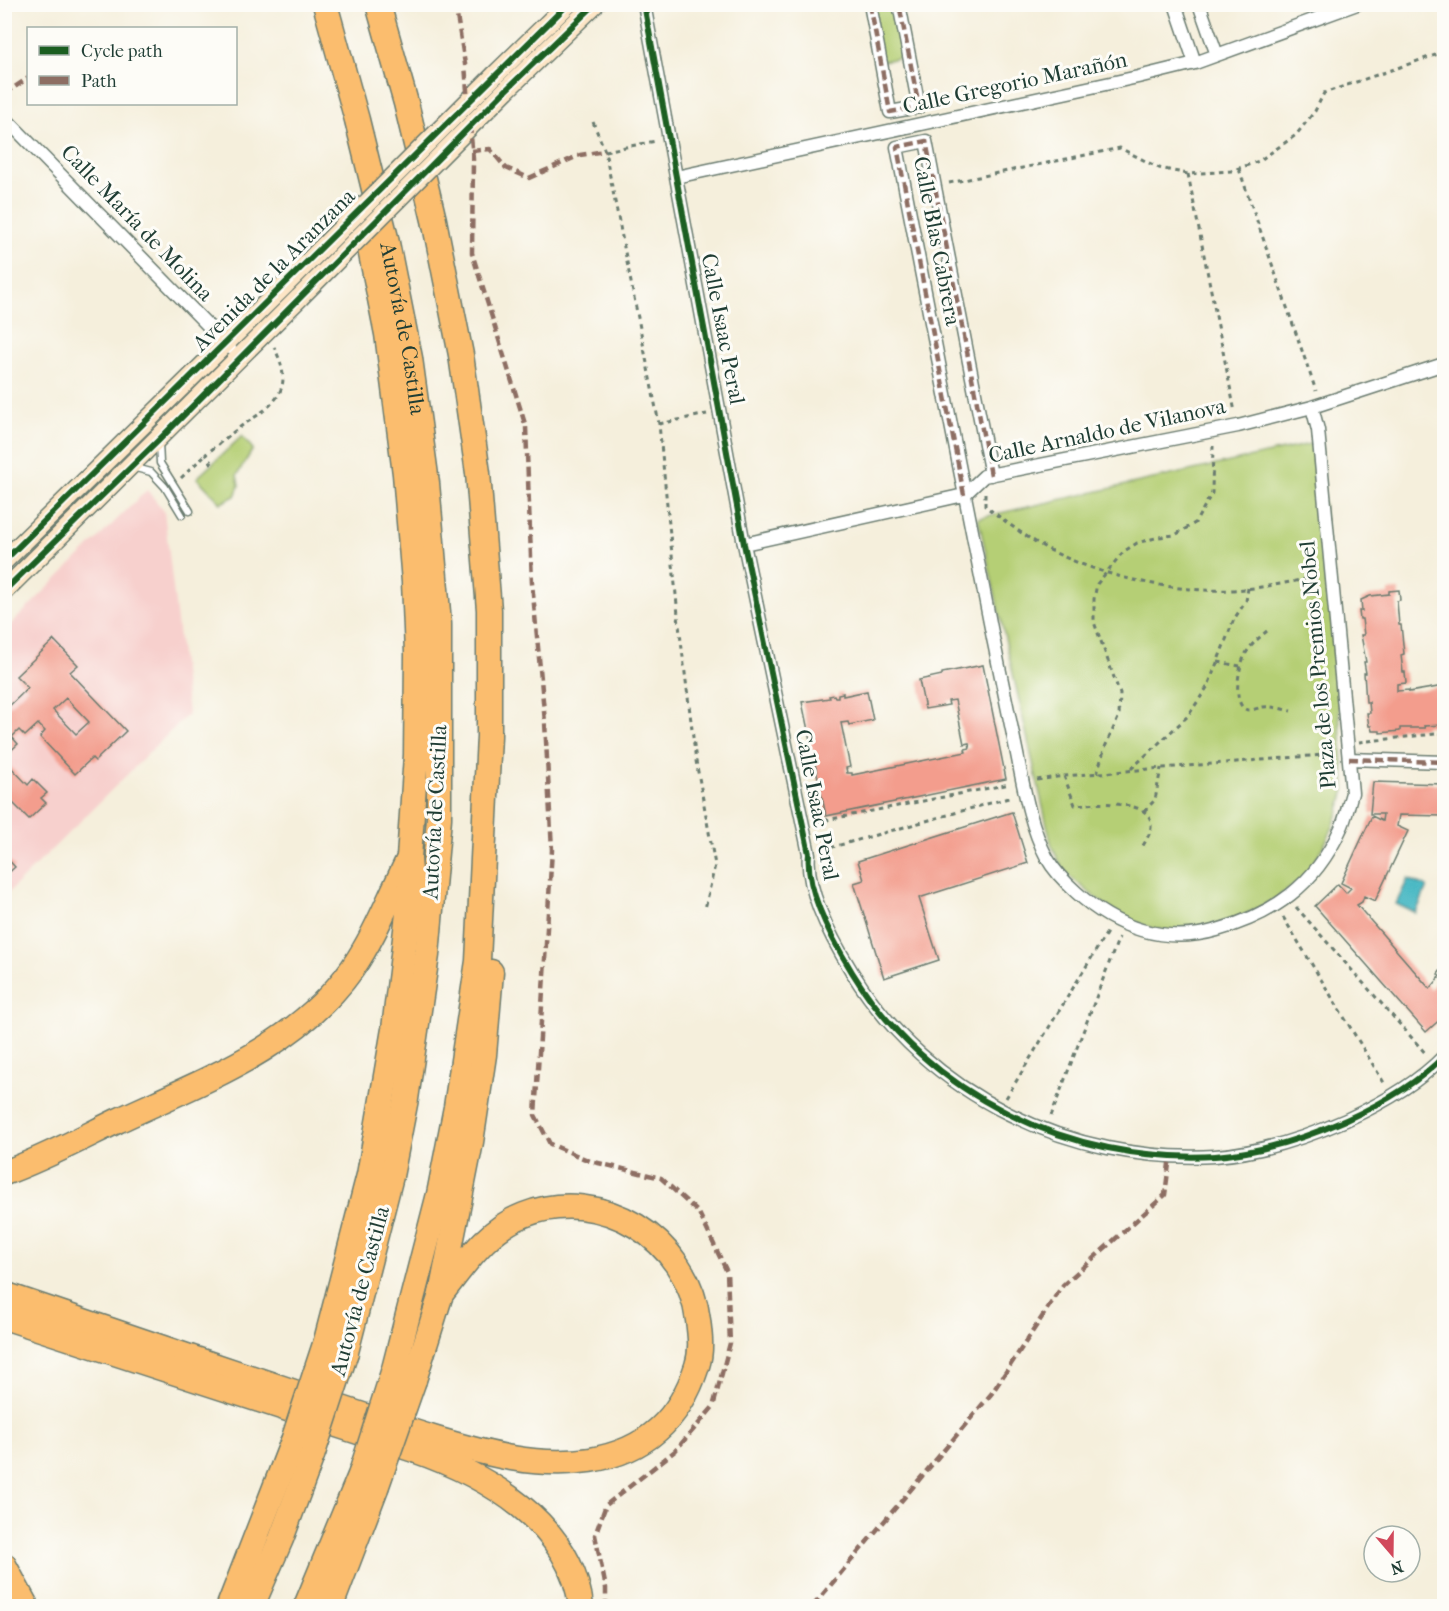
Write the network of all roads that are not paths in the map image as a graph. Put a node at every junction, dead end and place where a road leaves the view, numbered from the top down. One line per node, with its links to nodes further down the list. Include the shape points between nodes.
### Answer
1 (316, 4): 33 (highway, via 387,334 405,474 417,653)
2 (325, 4): 39 (highway, Autovía de Castilla, via 386,238 410,358 427,483 439,624 439,818 427,955 391,1176)
3 (378, 4): 30 (highway, via 434,220 461,355 478,473 487,587)
4 (568, 4): 14 (street, Avenida de la Aranzana)
5 (595, 4): 14 (street, Avenida de la Aranzana)
6 (644, 4): 16 (street, Calle Isaac Peral)
7 (870, 4): 8 (street, via 890,112 919,107)
8 (899, 4)
9 (1175, 4): 13 (street)
10 (1199, 4): 12 (street)
11 (1357, 4): 12 (street, Calle Gregorio Marañón)
12 (1217, 55): 13 (street, Calle Gregorio Marañón)
13 (1195, 63): 16 (street, Calle Gregorio Marañón)
14 (500, 83): 17 (street, Avenida de la Aranzana, bridge); 18 (street, Avenida de la Aranzana, bridge)
15 (4, 117): 17 (street, Calle María de Molina)
16 (676, 177): 27 (street, Calle Isaac Peral)
17 (226, 344): 18 (street, Calle María de Molina); 28 (street, Avenida de la Aranzana)
18 (240, 357): 21 (street, Avenida de la Aranzana)
19 (1444, 364): 20 (street, Calle Arnaldo de Vilanova)
20 (1317, 406): 23 (street, Calle Arnaldo de Vilanova, via 1238,426); 31 (street, Plaza de los Premios Nobel)
21 (159, 440): 22 (street, Avenida de la Aranzana); 25 (lane, via 160,463)
22 (132, 466): 26 (lane, via 151,472); 29 (street, Avenida de la Aranzana)
23 (987, 476): 24 (street, Calle Arnaldo de Vilanova); 24 (street, Calle Blas Cabrera, via 926,141 897,147)
24 (964, 495): 27 (street); 31 (street, Plaza de los Premios Nobel, via 1024,788 1038,837 1061,879 1085,900 1136,930 1190,936 1245,920 1276,906 1305,884 1341,829 1352,793)
25 (190, 510)
26 (182, 515)
27 (744, 544): 34 (street, Calle Isaac Peral, via 809,854 807,869 823,917 843,956 883,1016 937,1068 999,1109 1084,1143 1124,1152 1217,1156 1270,1147 1320,1132 1393,1096)
28 (4, 561)
29 (4, 591)
30 (489, 736): 37 (highway, via 498,896 484,1055); 40 (highway, via 478,961)
31 (1349, 752): 32 (street)
32 (1444, 762)
33 (409, 858): 35 (highway, via 372,936 351,970 325,1001 281,1037 242,1063); 39 (highway, via 411,889 394,1029)
34 (1440, 1061)
35 (4, 1173)
36 (4, 1294): 37 (highway, via 407,1430 486,1454 542,1463 592,1460 624,1451 650,1437 669,1421 681,1403 699,1362 697,1308 675,1262 650,1234 629,1220 600,1210 548,1209 525,1214 502,1226 480,1245)
37 (441, 1294): 40 (highway)
38 (4, 1317): 49 (highway, via 404,1447 474,1475 517,1504 557,1546 571,1569)
39 (336, 1346): 41 (highway, Autovía de Castilla, bridge)
40 (404, 1375): 42 (highway, bridge)
41 (303, 1447): 45 (highway); 46 (highway, Autovía de Castilla, via 281,1539)
42 (369, 1481): 47 (highway); 48 (highway)
43 (4, 1565): 44 (highway)
44 (26, 1606)
45 (229, 1606)
46 (252, 1606)
47 (306, 1606)
48 (331, 1606)
49 (581, 1606)

